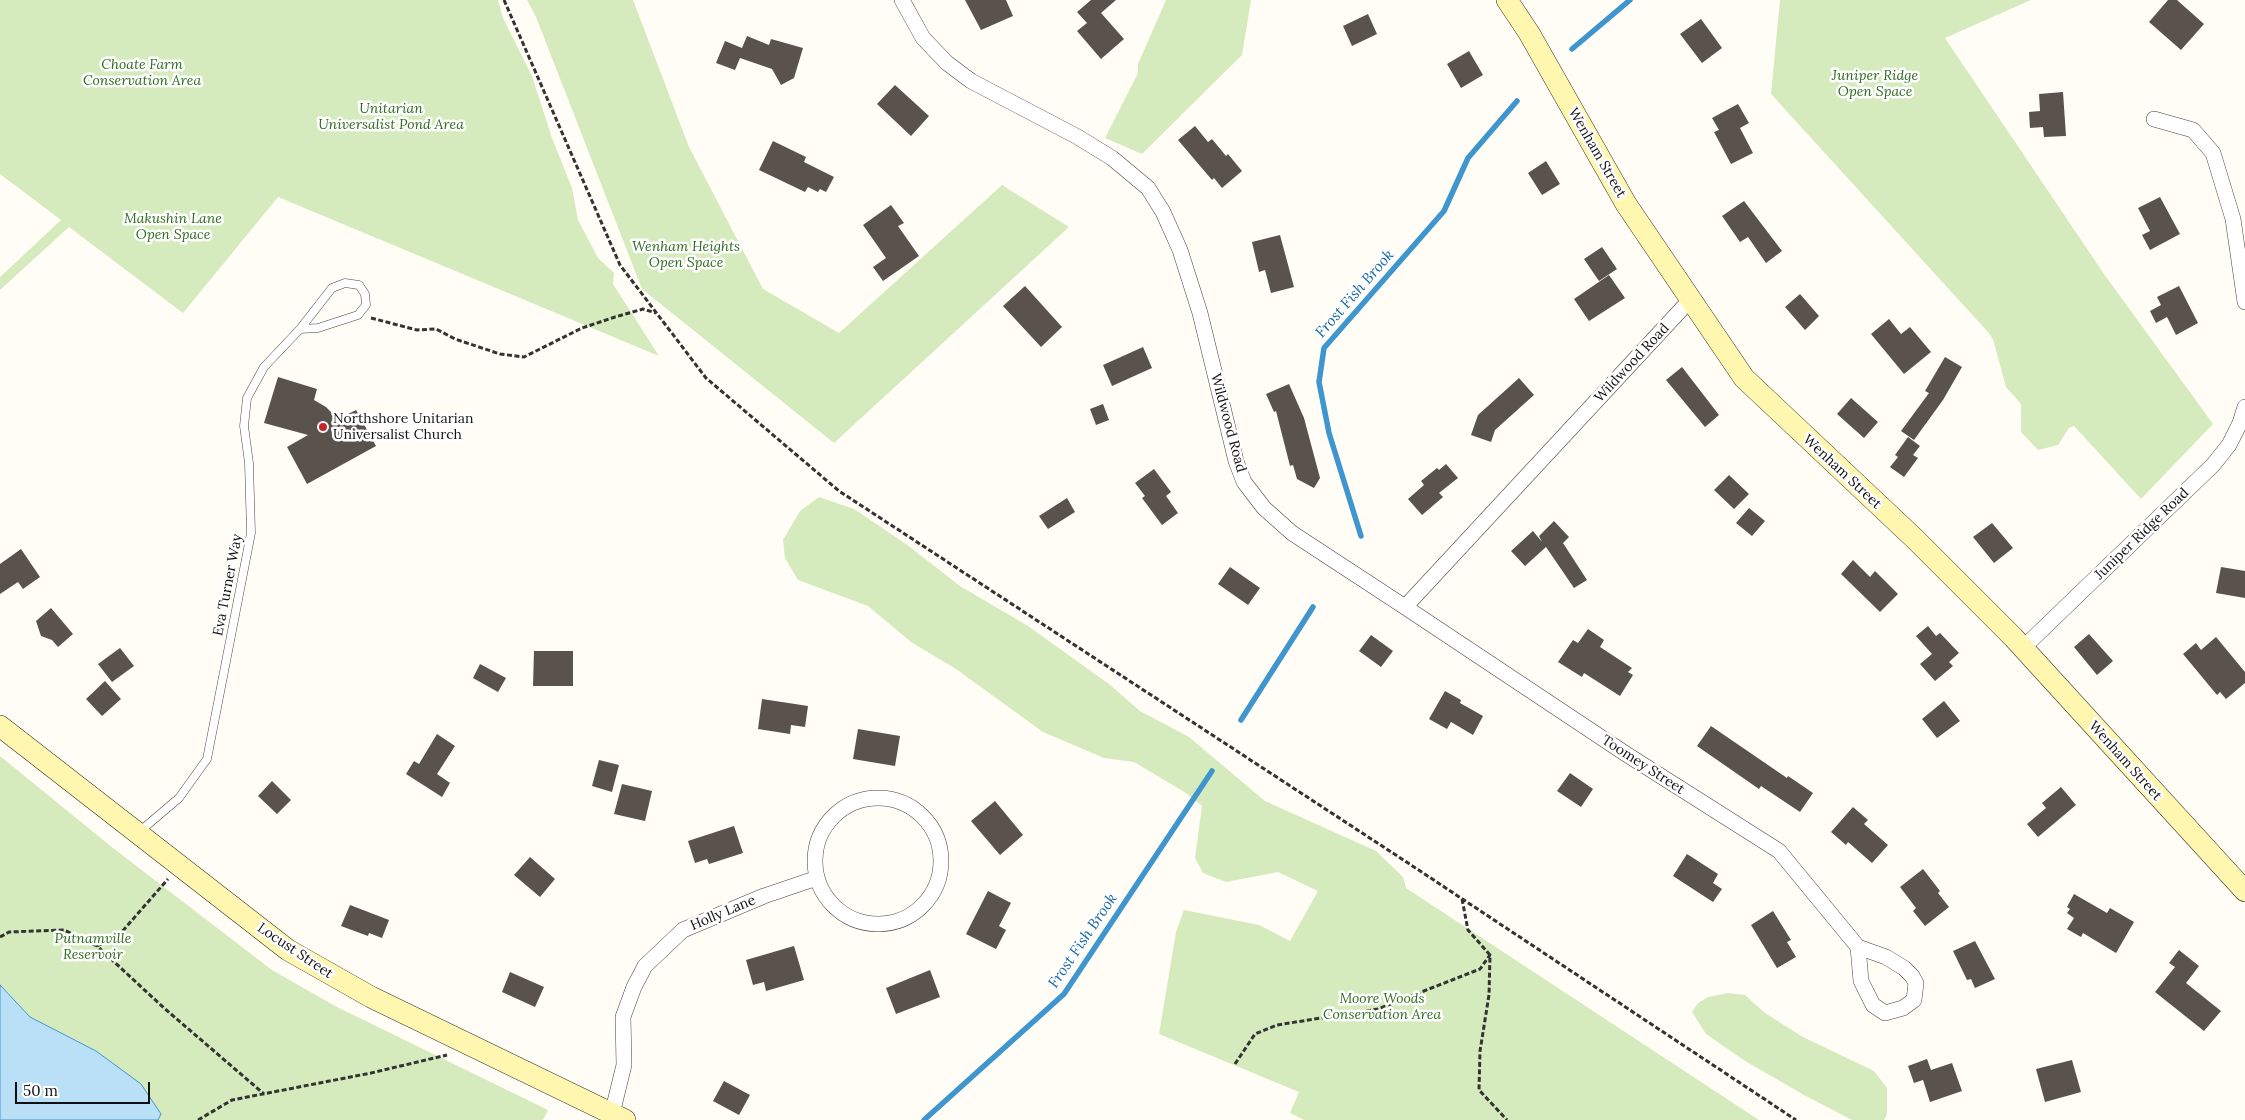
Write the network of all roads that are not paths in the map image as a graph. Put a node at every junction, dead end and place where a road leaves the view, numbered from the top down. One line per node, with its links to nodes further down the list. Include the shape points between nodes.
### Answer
1 (902, 0): 8 (street, Wildwood Road, via 923,38 947,63 971,81 1112,158 1148,188 1180,250 1200,313 1244,482 1264,508 1292,533)
2 (1507, 0): 5 (main road, Wenham Street, via 1626,204)
3 (2154, 119): 4 (street, via 2193,130 2213,153 2233,219)
4 (2245, 298)
5 (1690, 300): 8 (street, Wildwood Road); 9 (main road, Wenham Street, via 1744,378 1914,539)
6 (300, 329): 6 (lane, Eva Turner Way, via 332,288 345,283 359,285 365,294 366,305 358,315 318,328); 11 (lane, Eva Turner Way, via 264,367 247,398 244,426 249,462 251,533 207,759 179,798)
7 (2245, 407): 9 (street, Juniper Ridge Road, via 2229,445 2213,465)
8 (1405, 607): 14 (street, Toomey Street, via 1779,851)
9 (2023, 648): 13 (main road, Wenham Street)
10 (0, 726): 11 (main road, Locust Street)
11 (137, 834): 15 (main road, Locust Street, via 288,950 334,978)
12 (817, 878): 12 (street, via 824,895 851,919 868,924 904,920 919,910 939,880 942,862 939,841 928,822 912,807 892,799 870,798 850,805 832,818 820,836 815,857); 15 (street, Holly Lane, via 683,930 645,966 624,1017 624,1065)
13 (2245, 891)
14 (1858, 947): 14 (street, via 1886,957 1904,968 1916,983 1914,1000 1885,1014 1873,1005 1861,981)
15 (618, 1117)

